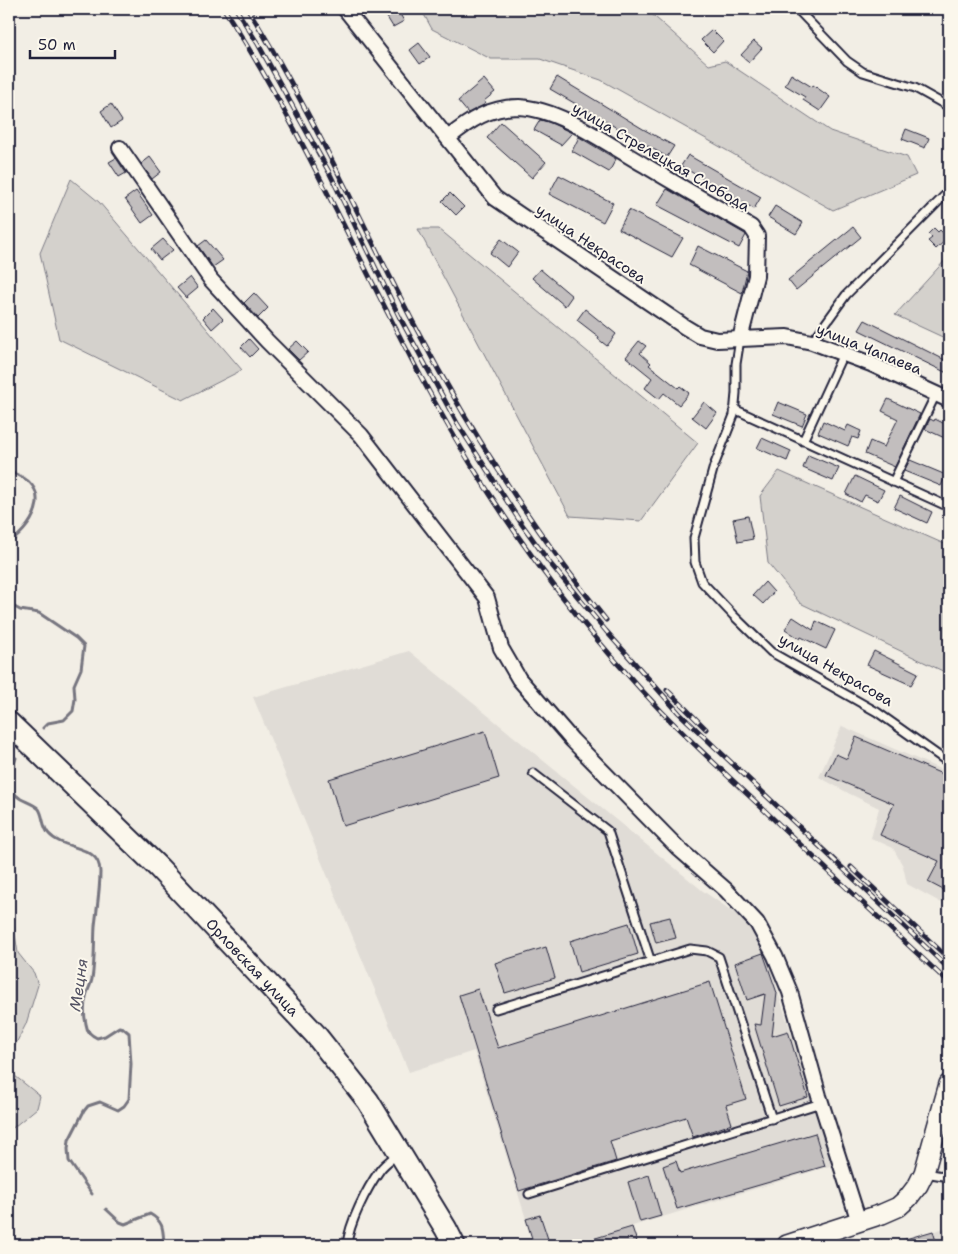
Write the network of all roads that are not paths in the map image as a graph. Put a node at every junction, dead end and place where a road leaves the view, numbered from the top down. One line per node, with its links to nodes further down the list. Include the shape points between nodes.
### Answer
1 (345, 9): 4 (street, улица Некрасова)
2 (797, 9): 3 (lane, via 847,61 863,72 916,88)
3 (949, 107)
4 (448, 138): 7 (street, улица Некрасова, via 495,198 685,328 717,340); 7 (street, улица Стрелецкая Слобода, via 469,121 491,111 519,108 550,112 751,227 757,236 756,276)
5 (120, 148): 22 (street, via 211,280 362,435 487,598 501,648 518,679 572,740 757,923 776,956 790,992)
6 (949, 190): 8 (lane, via 846,295)
7 (742, 339): 8 (street, улица Чапаева, via 787,337); 12 (lane, улица Некрасова, via 736,364)
8 (812, 342): 9 (street, улица Чапаева)
9 (843, 354): 10 (street, улица Чапаева); 13 (lane)
10 (936, 394): 11 (street, улица Чапаева); 14 (lane)
11 (949, 400)
12 (734, 409): 13 (lane); 17 (lane, улица Некрасова, via 694,538 695,562 702,582 771,652 877,712)
13 (803, 442): 14 (lane)
14 (893, 482): 15 (lane)
15 (949, 507)
16 (9, 723): 24 (main road, Орловская улица, via 159,868 315,1034 368,1101)
17 (949, 763)
18 (533, 773): 19 (lane, via 608,831)
19 (651, 962): 20 (lane); 23 (lane, via 690,950 707,951 719,957)
20 (496, 1009)
21 (949, 1084): 25 (main road)
22 (821, 1103): 23 (lane); 28 (street)
23 (772, 1119): 27 (lane)
24 (400, 1152): 29 (lane, via 375,1178 354,1218); 30 (main road, Орловская улица)
25 (924, 1173): 26 (lane); 28 (main road, via 898,1207)
26 (949, 1177)
27 (529, 1194)
28 (859, 1222): 31 (main road)
29 (346, 1245)
30 (454, 1245)
31 (787, 1245)

